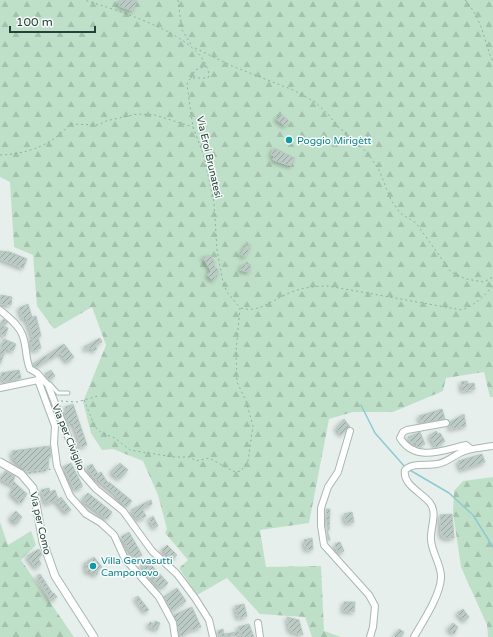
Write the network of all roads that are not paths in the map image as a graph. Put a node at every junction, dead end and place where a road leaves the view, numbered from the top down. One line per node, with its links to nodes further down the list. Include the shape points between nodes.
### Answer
1 (0, 310): 2 (street, via 22,334 27,363)
2 (40, 380): 3 (street); 4 (lane, via 50,384 58,393); 12 (street, via 55,426 54,443 58,468 70,496 86,514 114,535 125,559 159,597 173,623); 13 (street, Via per Civiglio, via 51,392 82,473 96,489 123,511 152,551 177,574 208,620)
3 (0, 388)
4 (68, 393)
5 (446, 423): 8 (street, via 407,430 400,438 410,449 420,453 430,454 466,445)
6 (350, 431): 15 (street, via 338,472 328,487 321,508 321,526 324,545 369,595 375,606)
7 (493, 446): 8 (street)
8 (471, 449): 16 (street, via 448,461 406,469 406,479 434,509 431,540 441,578 432,606)
9 (0, 462): 11 (street, Via per Como, via 21,474 33,488 43,542 55,576)
10 (258, 623): 14 (street)
11 (94, 637)
12 (175, 637)
13 (213, 637)
14 (260, 637)
15 (370, 637)
16 (414, 637)

